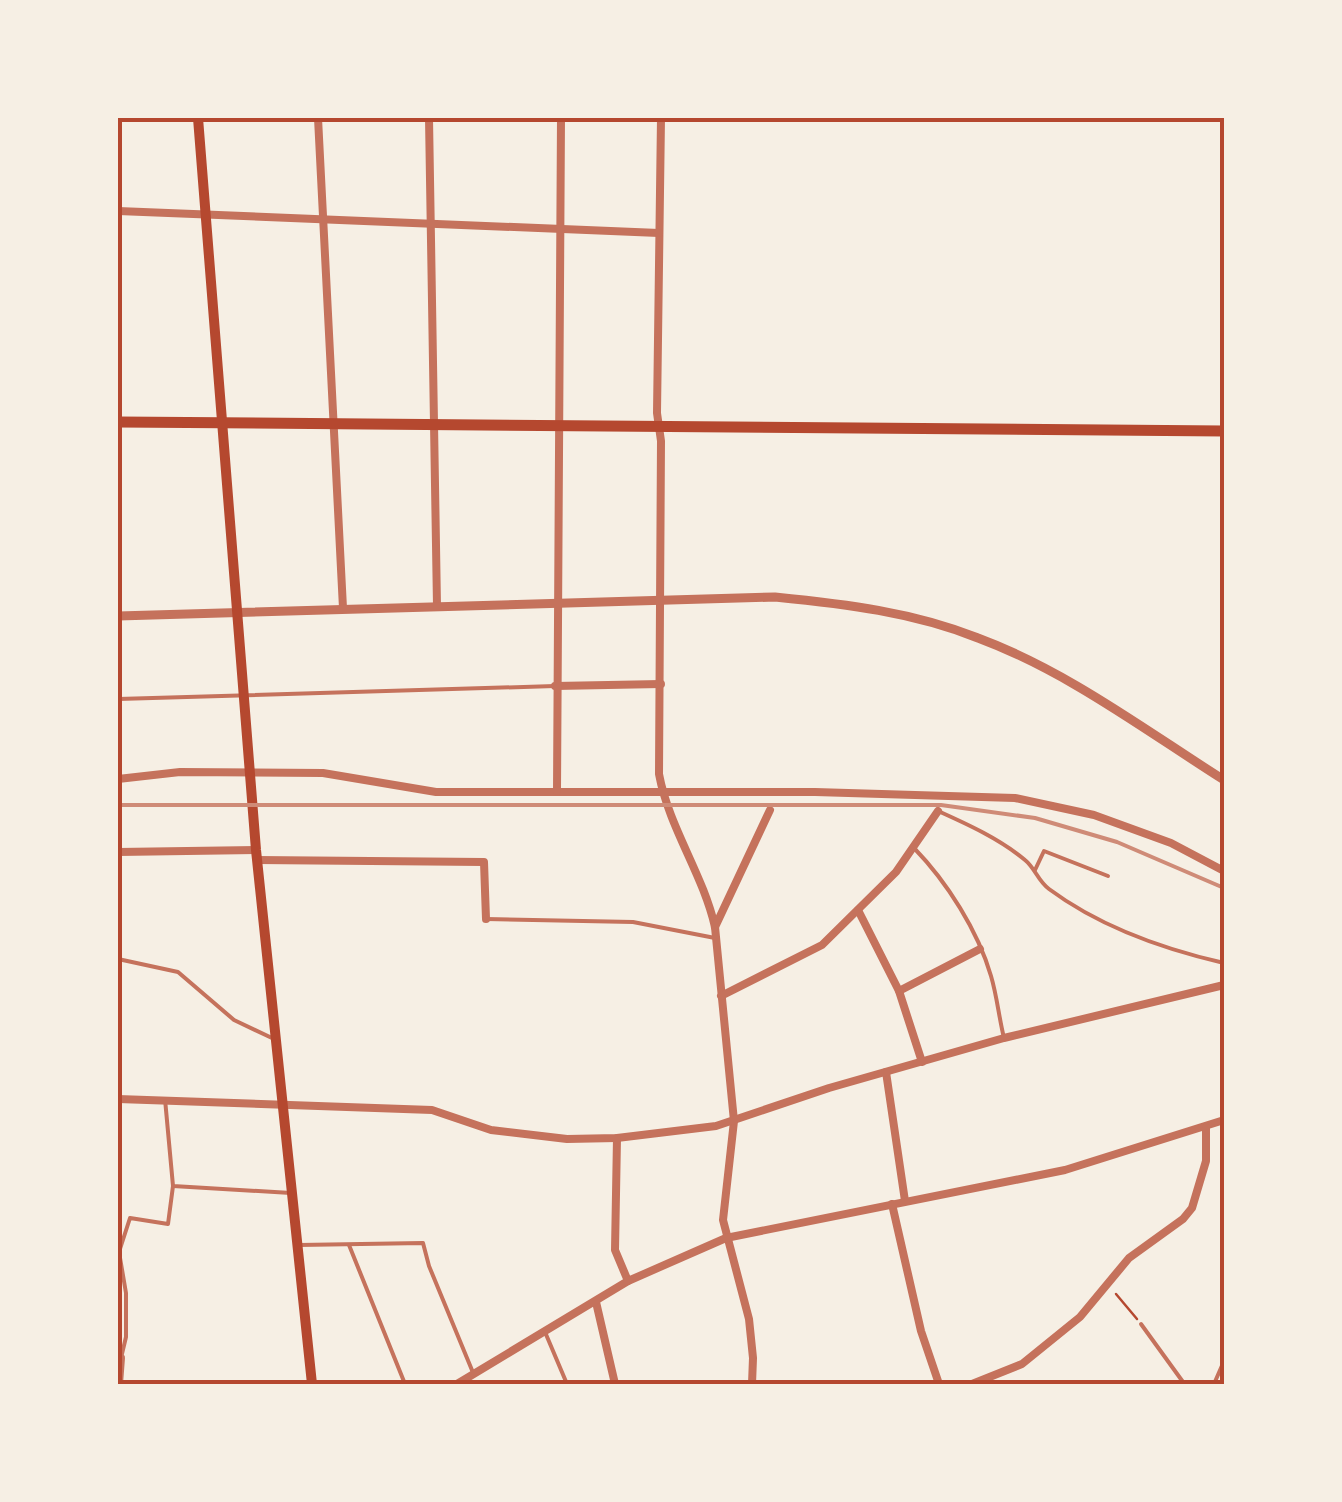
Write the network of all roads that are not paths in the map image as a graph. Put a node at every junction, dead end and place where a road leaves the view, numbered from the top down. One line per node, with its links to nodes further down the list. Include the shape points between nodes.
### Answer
1 (198, 118): 7 (main road)
2 (318, 118): 8 (street)
3 (429, 118): 9 (street)
4 (561, 118): 10 (street)
5 (661, 118): 11 (street)
6 (118, 211): 7 (street)
7 (207, 216): 8 (street); 13 (main road)
8 (324, 220): 9 (street); 14 (street)
9 (431, 224): 10 (street); 15 (street)
10 (560, 230): 11 (street); 16 (street)
11 (659, 233): 17 (street)
12 (118, 422): 13 (main road)
13 (224, 422): 14 (main road); 23 (main road)
14 (334, 423): 15 (main road); 22 (street)
15 (436, 424): 16 (main road); 21 (street)
16 (559, 425): 17 (main road); 20 (street)
17 (659, 426): 18 (main road); 19 (street)
18 (1224, 431)
19 (660, 600): 20 (street); 25 (street); 31 (street, via 776,597 857,606 978,637 1078,687)
20 (556, 603): 21 (street); 26 (street)
21 (438, 606): 22 (street)
22 (343, 608): 23 (street)
23 (238, 613): 24 (street); 27 (main road)
24 (118, 616)
25 (661, 684): 26 (street); 33 (street)
26 (556, 686): 27 (lane); 32 (street)
27 (246, 694): 28 (lane); 29 (main road)
28 (118, 699)
29 (252, 772): 30 (street); 32 (street, via 323,773 436,792); 38 (main road)
30 (118, 779)
31 (1224, 780)
32 (557, 791): 33 (street)
33 (662, 791): 40 (street, via 1015,798 1094,815); 44 (street)
34 (770, 810): 44 (street)
35 (938, 811): 36 (street); 39 (lane, via 972,826)
36 (914, 848): 42 (street); 46 (lane, via 934,868)
37 (118, 852): 38 (street)
38 (257, 855): 43 (street, via 484,862); 53 (main road)
39 (1034, 870): 41 (lane, via 1044,851); 48 (lane, via 1046,888 1104,921 1171,951)
40 (1224, 871)
41 (1108, 876)
42 (858, 910): 50 (street); 51 (street, via 810,954)
43 (486, 919): 45 (lane, via 633,922)
44 (715, 927): 45 (street)
45 (716, 938): 51 (street)
46 (980, 948): 50 (street); 52 (lane)
47 (118, 959): 53 (lane, via 178,972 234,1020)
48 (1224, 963)
49 (1224, 986): 52 (street)
50 (899, 992): 54 (street)
51 (721, 996): 60 (street)
52 (1004, 1038): 54 (street)
53 (277, 1040): 58 (main road)
54 (922, 1062): 55 (street)
55 (886, 1072): 60 (street); 65 (street)
56 (118, 1099): 57 (street)
57 (165, 1100): 58 (street); 63 (lane)
58 (284, 1102): 62 (street, via 432,1110 491,1130); 64 (main road)
59 (1224, 1120): 61 (street)
60 (734, 1121): 62 (street); 67 (street)
61 (1206, 1128): 65 (street, via 1065,1170); 86 (street, via 1206,1161 1192,1208 1182,1219 1129,1258 1080,1317 1022,1364)
62 (618, 1138): 70 (street, via 615,1250)
63 (173, 1186): 64 (lane); 74 (lane, via 168,1224 130,1218 119,1252 126,1293)
64 (292, 1193): 69 (main road)
65 (905, 1201): 66 (street)
66 (892, 1204): 67 (street); 85 (street)
67 (726, 1238): 70 (street); 84 (street, via 748,1320)
68 (349, 1244): 69 (lane); 76 (lane, via 423,1243); 80 (lane)
69 (297, 1246): 79 (main road)
70 (628, 1281): 71 (street)
71 (596, 1302): 73 (street); 83 (street)
72 (1141, 1324): 77 (lane)
73 (545, 1332): 76 (street); 82 (lane)
74 (121, 1358): 78 (street)
75 (1224, 1361): 88 (lane)
76 (474, 1375): 81 (street)
77 (1181, 1383): 87 (lane)
78 (119, 1384)
79 (312, 1384)
80 (405, 1384)
81 (457, 1384)
82 (567, 1384)
83 (616, 1384)
84 (752, 1384)
85 (939, 1384)
86 (972, 1384)
87 (1198, 1384)
88 (1214, 1384)

